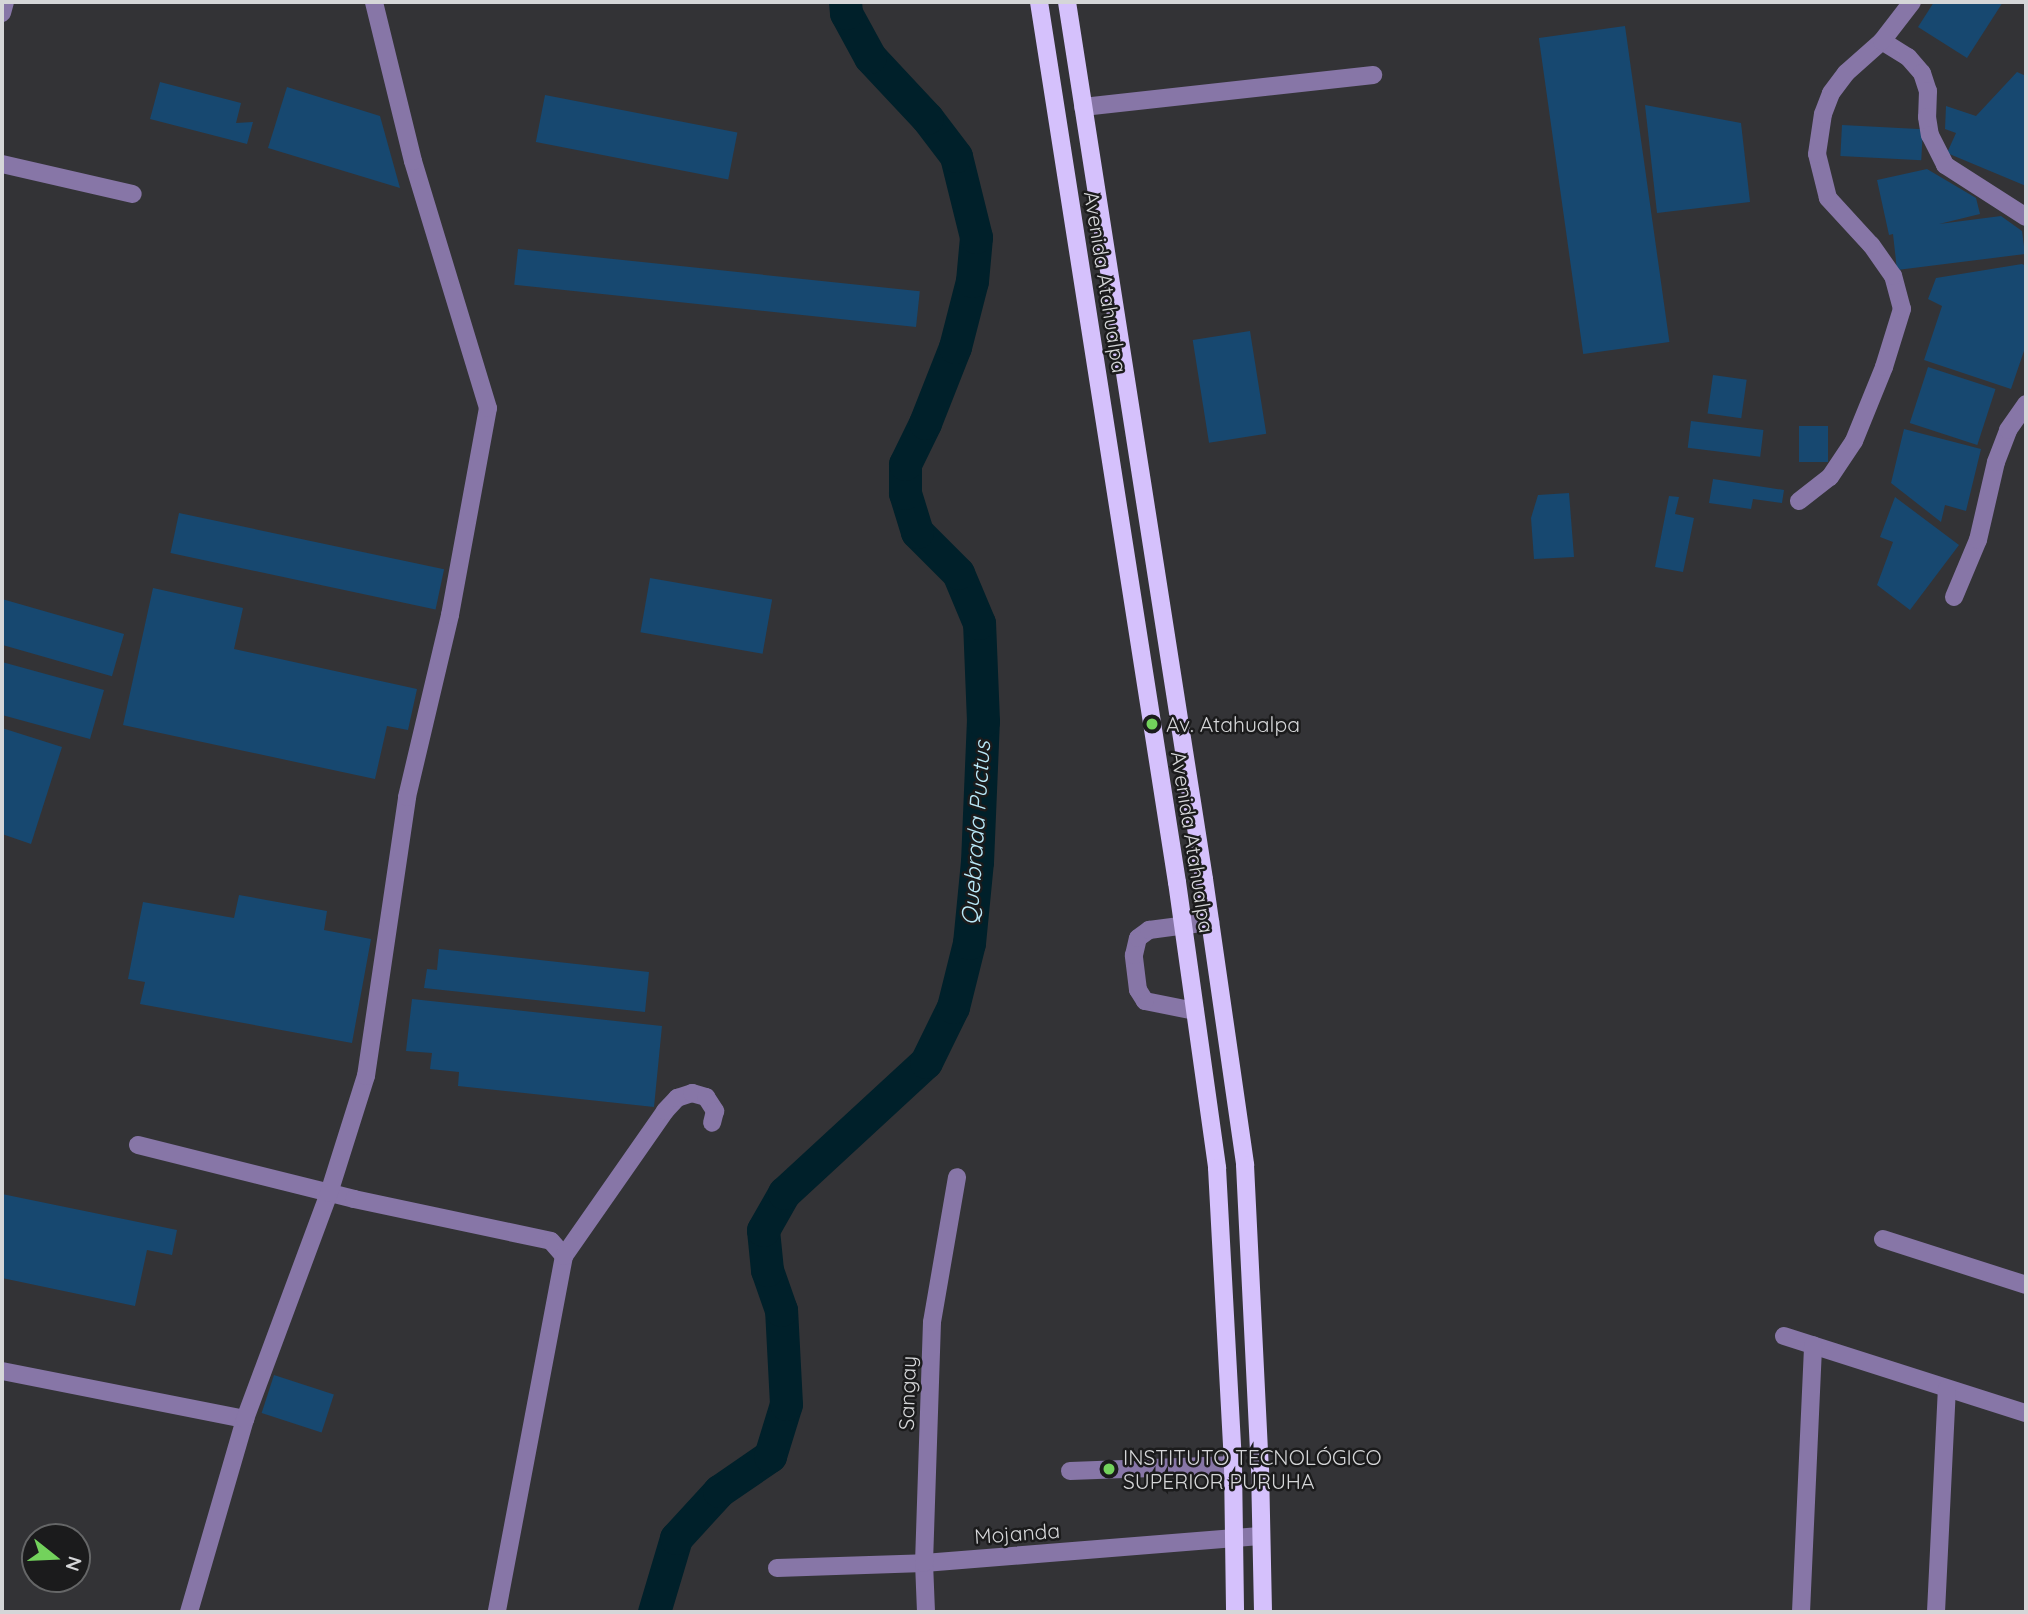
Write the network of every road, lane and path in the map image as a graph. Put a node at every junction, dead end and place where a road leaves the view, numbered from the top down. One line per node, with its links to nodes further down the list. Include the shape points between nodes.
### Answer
1 (5, 2): 6 (street)
2 (374, 2): 27 (street, via 413,161 488,408 450,615 407,797 366,1076)
3 (1040, 2): 15 (main road, Avenida Atahualpa)
4 (1067, 2): 9 (main road, Avenida Atahualpa)
5 (1912, 2): 7 (street)
6 (2, 13)
7 (1882, 41): 12 (street, via 1908,57 1922,73 1928,91 1930,135 1945,164); 16 (street, via 1831,93 1817,154 1829,198 1894,276 1902,309 1854,441 1829,477)
8 (1373, 75): 9 (street)
9 (1083, 107): 14 (main road, Avenida Atahualpa)
10 (2, 164): 11 (street)
11 (133, 194)
12 (2026, 217)
13 (2026, 404): 17 (street, via 2008,430 1996,462 1978,540)
14 (1142, 482): 15 (main road); 18 (main road, Avenida Atahualpa)
15 (1115, 486): 19 (main road, Avenida Atahualpa)
16 (1799, 501)
17 (1954, 597)
18 (1181, 733): 19 (main road); 20 (main road, Avenida Atahualpa)
19 (1154, 737): 21 (main road, Avenida Atahualpa)
20 (1210, 922): 21 (street); 23 (main road, Avenida Atahualpa)
21 (1183, 926): 22 (main road, Avenida Atahualpa); 22 (street, via 1149,930 1138,938 1134,955 1138,990 1145,1001)
22 (1196, 1020): 23 (main road); 31 (main road, Avenida Atahualpa, via 1217,1168)
23 (1224, 1024): 30 (main road, Avenida Atahualpa, via 1245,1165)
24 (712, 1123): 29 (street, via 715,1111 706,1097 692,1093 677,1098)
25 (138, 1145): 27 (street)
26 (957, 1177): 43 (street, Sangay, via 932,1322)
27 (329, 1193): 29 (street, via 551,1241); 38 (street)
28 (1883, 1240): 32 (street)
29 (564, 1256): 46 (street)
30 (1250, 1272): 31 (main road); 41 (main road, Avenida Atahualpa)
31 (1223, 1274): 39 (main road, Avenida Atahualpa)
32 (2026, 1285)
33 (1784, 1336): 34 (street)
34 (1812, 1345): 36 (street); 50 (street)
35 (2, 1371): 38 (street)
36 (1947, 1389): 37 (street); 51 (street)
37 (2026, 1413)
38 (245, 1419): 45 (street)
39 (1233, 1465): 40 (street); 42 (main road, Avenida Atahualpa)
40 (1070, 1471)
41 (1260, 1536): 42 (street, Mojanda); 49 (main road, Avenida Atahualpa)
42 (1232, 1539): 43 (street, Mojanda); 48 (main road, Avenida Atahualpa)
43 (924, 1563): 44 (street, Mojanda); 47 (street, Sangay)
44 (777, 1568)
45 (190, 1612)
46 (497, 1612)
47 (926, 1612)
48 (1235, 1612)
49 (1262, 1612)
50 (1801, 1612)
51 (1936, 1612)

